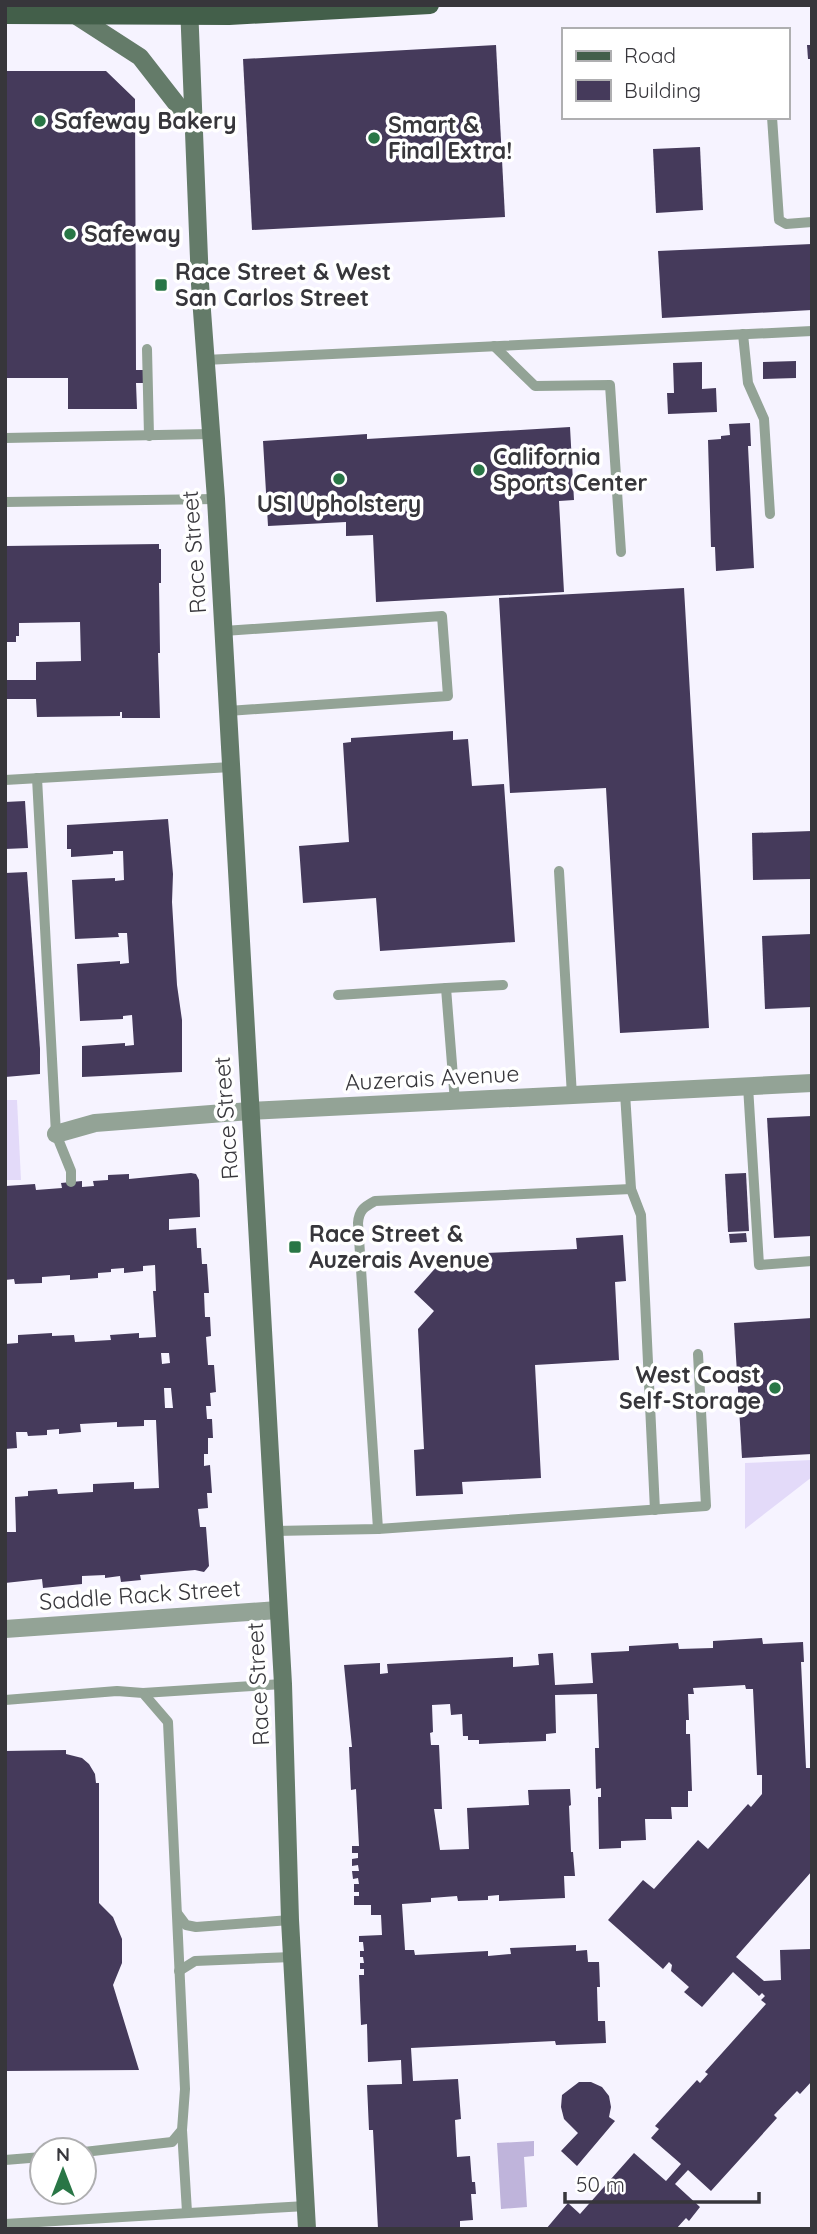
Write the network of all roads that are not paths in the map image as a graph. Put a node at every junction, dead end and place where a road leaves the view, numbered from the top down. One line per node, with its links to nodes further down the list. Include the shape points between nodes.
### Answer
1 (430, 5): 2 (main road)
2 (190, 11): 4 (main road); 6 (main road, Race Street)
3 (5, 15): 4 (main road)
4 (75, 15): 6 (main road, via 140,57)
5 (772, 119): 7 (lane, via 779,220)
6 (193, 125): 12 (main road, Race Street)
7 (812, 222)
8 (812, 331): 9 (lane)
9 (744, 334): 10 (lane); 18 (lane, via 748,383 764,419)
10 (495, 346): 12 (lane); 19 (lane, via 535,386 610,386)
11 (147, 349): 14 (lane)
12 (205, 360): 13 (main road, Race Street)
13 (210, 434): 14 (lane); 16 (main road, Race Street)
14 (149, 436): 15 (lane)
15 (5, 438)
16 (216, 499): 17 (lane); 20 (main road, Race Street)
17 (5, 502)
18 (770, 514)
19 (621, 552)
20 (223, 631): 21 (main road, Race Street); 21 (lane, via 442,616 448,696)
21 (228, 710): 22 (main road, Race Street)
22 (231, 767): 23 (lane); 34 (main road, Race Street)
23 (37, 778): 24 (lane); 35 (lane)
24 (5, 780)
25 (559, 871): 32 (lane)
26 (503, 985): 27 (lane)
27 (446, 988): 28 (lane); 33 (lane)
28 (338, 995)
29 (812, 1083): 30 (street, Auzerais Avenue)
30 (748, 1086): 31 (street, Auzerais Avenue); 38 (lane, via 759,1265)
31 (625, 1093): 32 (street, Auzerais Avenue); 37 (lane)
32 (572, 1096): 33 (street, Auzerais Avenue)
33 (455, 1102): 34 (street, Auzerais Avenue)
34 (250, 1111): 35 (street, Auzerais Avenue, via 94,1123); 42 (main road, Race Street)
35 (57, 1134): 36 (lane)
36 (71, 1182)
37 (631, 1189): 40 (lane, via 641,1215); 41 (lane, via 375,1201 363,1208 358,1223)
38 (812, 1261)
39 (698, 1354): 40 (lane, via 706,1506)
40 (655, 1510): 41 (lane)
41 (378, 1529): 42 (lane)
42 (274, 1531): 43 (main road, Race Street)
43 (278, 1610): 44 (street, Saddle Rack Street); 45 (main road, Race Street)
44 (5, 1629)
45 (283, 1684): 46 (lane); 49 (main road, Race Street)
46 (143, 1693): 47 (lane); 48 (lane, via 168,1722)
47 (5, 1700)
48 (176, 1912): 49 (lane, via 186,1925 196,1927); 51 (lane)
49 (290, 1920): 50 (main road, Race Street)
50 (292, 1957): 51 (lane, via 195,1961); 56 (main road, Race Street)
51 (179, 1972): 52 (lane, via 185,2089)
52 (182, 2130): 53 (lane, via 172,2142); 57 (lane)
53 (98, 2150)
54 (28, 2158): 55 (lane)
55 (5, 2160)
56 (306, 2206): 57 (lane); 59 (main road, Race Street)
57 (187, 2212): 58 (lane)
58 (5, 2224)
59 (307, 2229)

